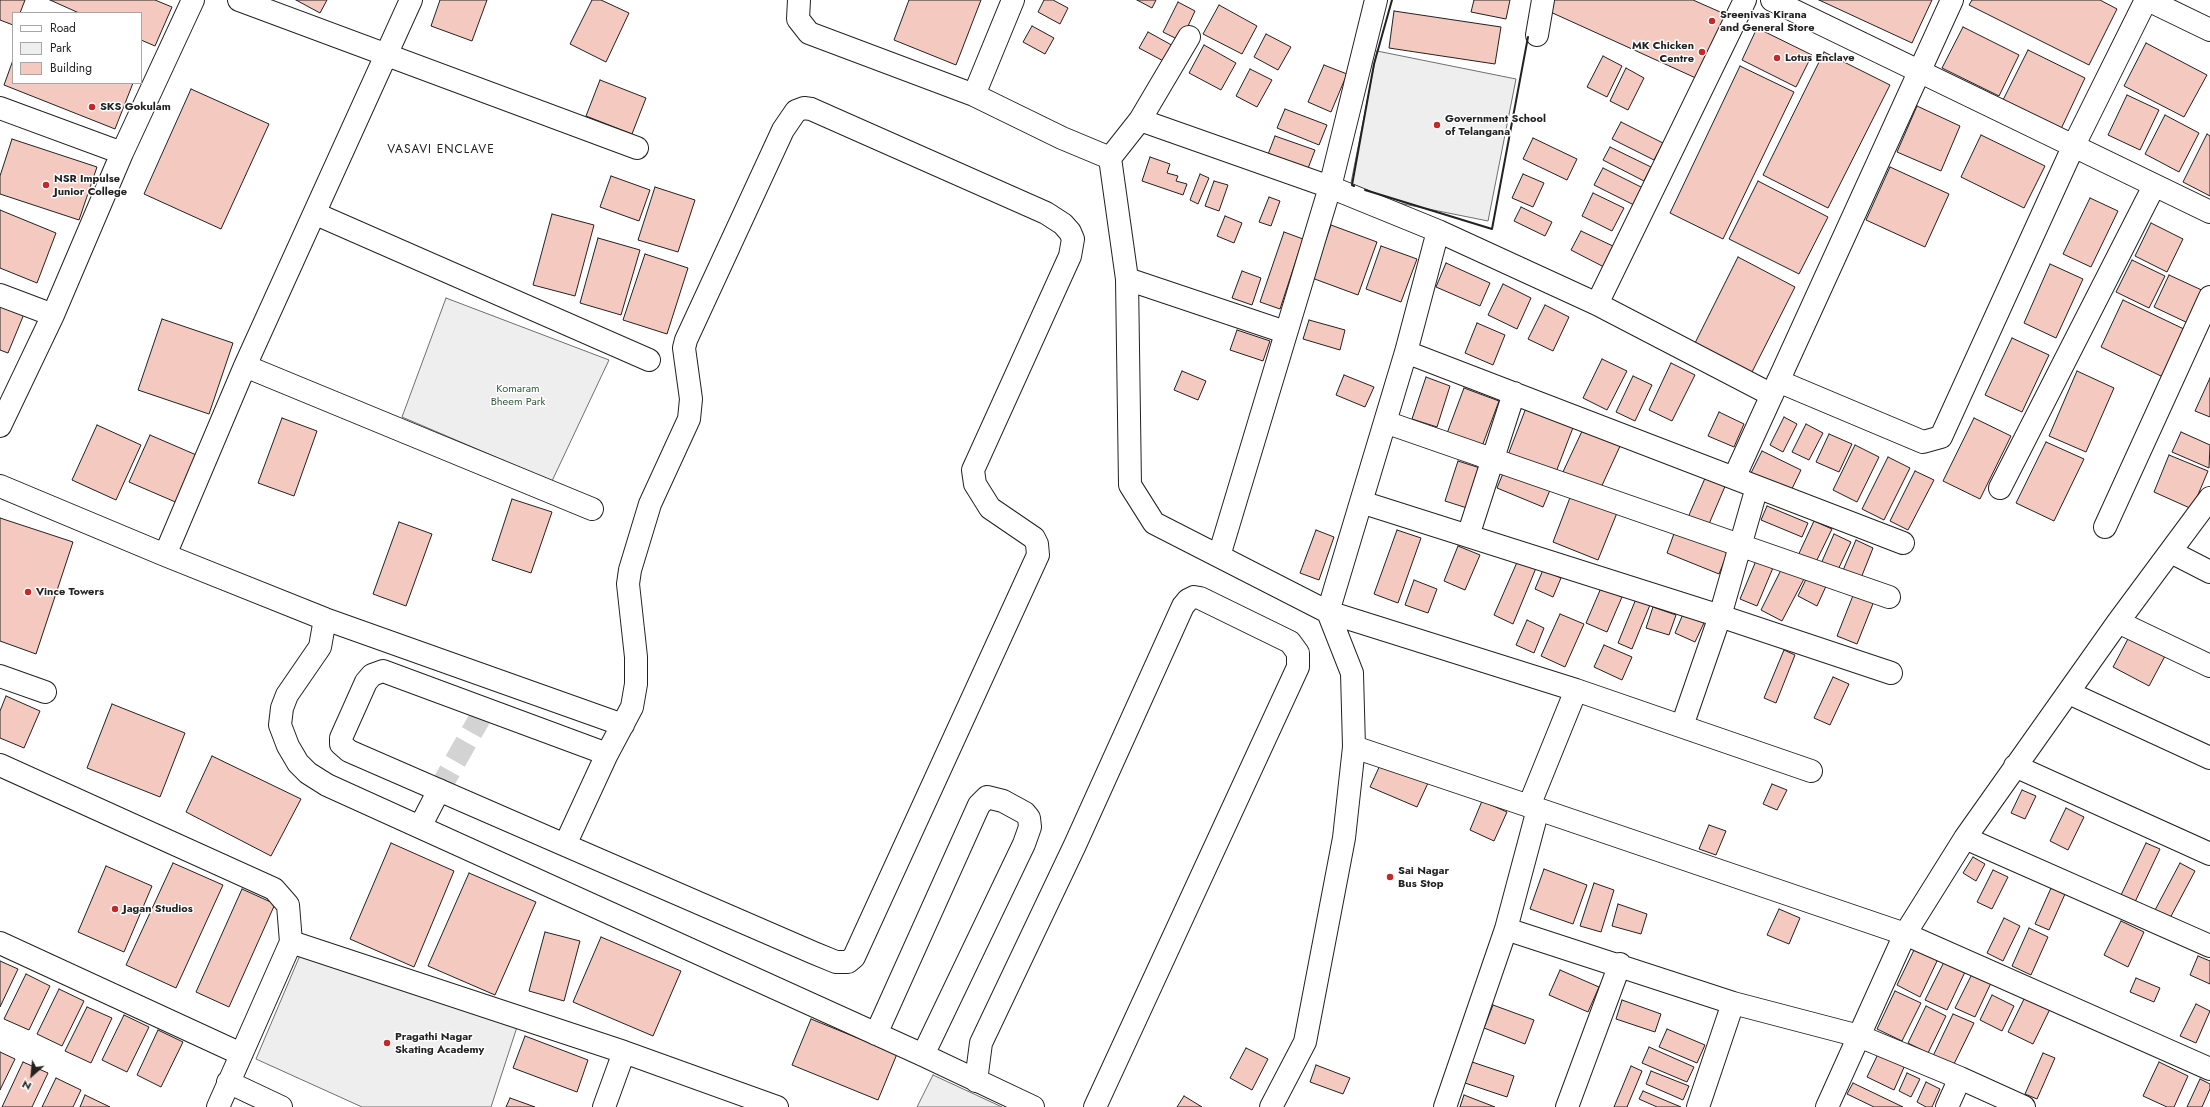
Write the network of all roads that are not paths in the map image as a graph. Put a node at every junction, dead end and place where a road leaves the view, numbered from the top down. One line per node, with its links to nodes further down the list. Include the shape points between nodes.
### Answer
1 (193, 0): 22 (street)
2 (239, 0): 15 (street)
3 (411, 0): 15 (street)
4 (799, 0): 17 (street, via 798,18 809,33)
5 (1013, 0): 17 (street)
6 (1376, 0): 25 (street)
7 (1543, 0): 13 (street)
8 (1745, 0): 32 (street)
9 (1772, 0): 16 (street)
10 (1952, 0): 16 (street)
11 (2147, 0): 12 (street); 20 (street)
12 (2210, 30)
13 (1537, 35)
14 (1189, 37): 19 (street)
15 (385, 56): 21 (street); 27 (street)
16 (1918, 70): 20 (street); 38 (street)
17 (974, 95): 23 (street, via 1062,138)
18 (0, 108): 22 (street)
19 (1140, 120): 23 (street); 25 (street)
20 (2074, 145): 24 (street); 38 (street, via 1941,437 1923,442)
21 (637, 148)
22 (122, 153): 33 (street)
23 (1110, 158): 29 (street)
24 (2154, 186): 26 (street); 46 (street)
25 (1330, 187): 28 (street); 34 (street)
26 (2210, 212)
27 (316, 214): 36 (street); 37 (street)
28 (1438, 231): 32 (street); 35 (street)
29 (1127, 279): 34 (street); 56 (street, via 1130,485 1154,523)
30 (0, 295): 33 (street)
31 (2210, 297): 50 (street)
32 (1597, 304): 38 (street)
33 (53, 315): 41 (street)
34 (1285, 332): 56 (street)
35 (1406, 352): 39 (street); 40 (street)
36 (649, 360)
37 (245, 366): 49 (street); 55 (street)
38 (1775, 388): 43 (street)
39 (1514, 393): 42 (street); 43 (street)
40 (1385, 422): 42 (street); 48 (street)
41 (0, 426)
42 (1493, 460): 51 (street); 53 (street)
43 (1734, 478): 45 (street)
44 (0, 486): 55 (street)
45 (1757, 487): 52 (street); 53 (street)
46 (2000, 488)
47 (2210, 498): 54 (street)
48 (1361, 502): 51 (street); 59 (street)
49 (592, 509)
50 (2105, 527)
51 (1468, 536): 60 (street)
52 (1903, 543)
53 (1741, 545): 58 (street); 60 (street)
54 (2170, 552): 57 (street); 62 (street)
55 (164, 555): 61 (street)
56 (1219, 556): 59 (street)
57 (2210, 572)
58 (1889, 596)
59 (1328, 612): 67 (street); 73 (street, via 1352,673)
60 (1720, 616): 64 (street); 72 (street)
61 (325, 619): 66 (street); 81 (street, via 320,647 287,695 282,708 282,735 298,763 308,773 327,785)
62 (2118, 622): 63 (street); 69 (street)
63 (2210, 666)
64 (1891, 673)
65 (0, 676): 68 (street)
66 (496, 679): 70 (street); 71 (street)
67 (1576, 690): 72 (street); 80 (street)
68 (45, 692)
69 (2070, 693): 75 (street); 77 (street)
70 (485, 709): 74 (street); 79 (street, via 383,671 366,682 341,738 341,744 349,751)
71 (623, 724): 74 (street); 83 (street, via 632,707 636,684 636,657 628,584 630,570 650,504 689,419 691,399 684,348 686,340 783,130 796,111 811,109 1046,213 1064,224 1073,239 1070,256 973,470 975,484 990,508 1034,538 1038,544 1038,555 854,958 848,962 836,962)
72 (1682, 726): 78 (street)
73 (1354, 747): 80 (street); 107 (street, via 1344,838 1305,1042)
74 (607, 754): 83 (street)
75 (2210, 758)
76 (0, 765): 87 (street, via 274,889 288,905)
77 (2015, 766): 82 (street); 84 (street)
78 (1811, 771)
79 (439, 790): 81 (street); 83 (street)
80 (1533, 807): 85 (street); 86 (street)
81 (420, 827): 92 (street)
82 (1965, 838): 86 (street); 89 (street)
83 (565, 845)
84 (2210, 854)
85 (1506, 929): 90 (street); 108 (street)
86 (1905, 934): 93 (street); 97 (street)
87 (290, 942): 94 (street); 95 (street)
88 (0, 943): 95 (street)
89 (2210, 946)
90 (1620, 964): 91 (street); 109 (street)
91 (1733, 1003): 93 (street); 110 (street)
92 (876, 1034): 96 (street); 96 (street, via 979,805 987,797 1003,801 1025,813 1029,818 1030,827)
93 (1859, 1036): 99 (street); 111 (street)
94 (624, 1052): 103 (street); 104 (street)
95 (241, 1054): 100 (street)
96 (924, 1055): 98 (street)
97 (2210, 1069)
98 (970, 1078): 105 (street); 106 (street, via 981,1043 1075,845 1183,606 1194,597 1200,598 1290,642 1298,653 1298,667)
99 (1960, 1078): 112 (street); 113 (street)
100 (228, 1082): 101 (street); 102 (street)
101 (218, 1107)
102 (281, 1107)
103 (604, 1107)
104 (777, 1107)
105 (1033, 1107)
106 (1095, 1107)
107 (1271, 1107)
108 (1445, 1107)
109 (1567, 1107)
110 (1698, 1107)
111 (1827, 1107)
112 (1947, 1107)
113 (2024, 1107)

